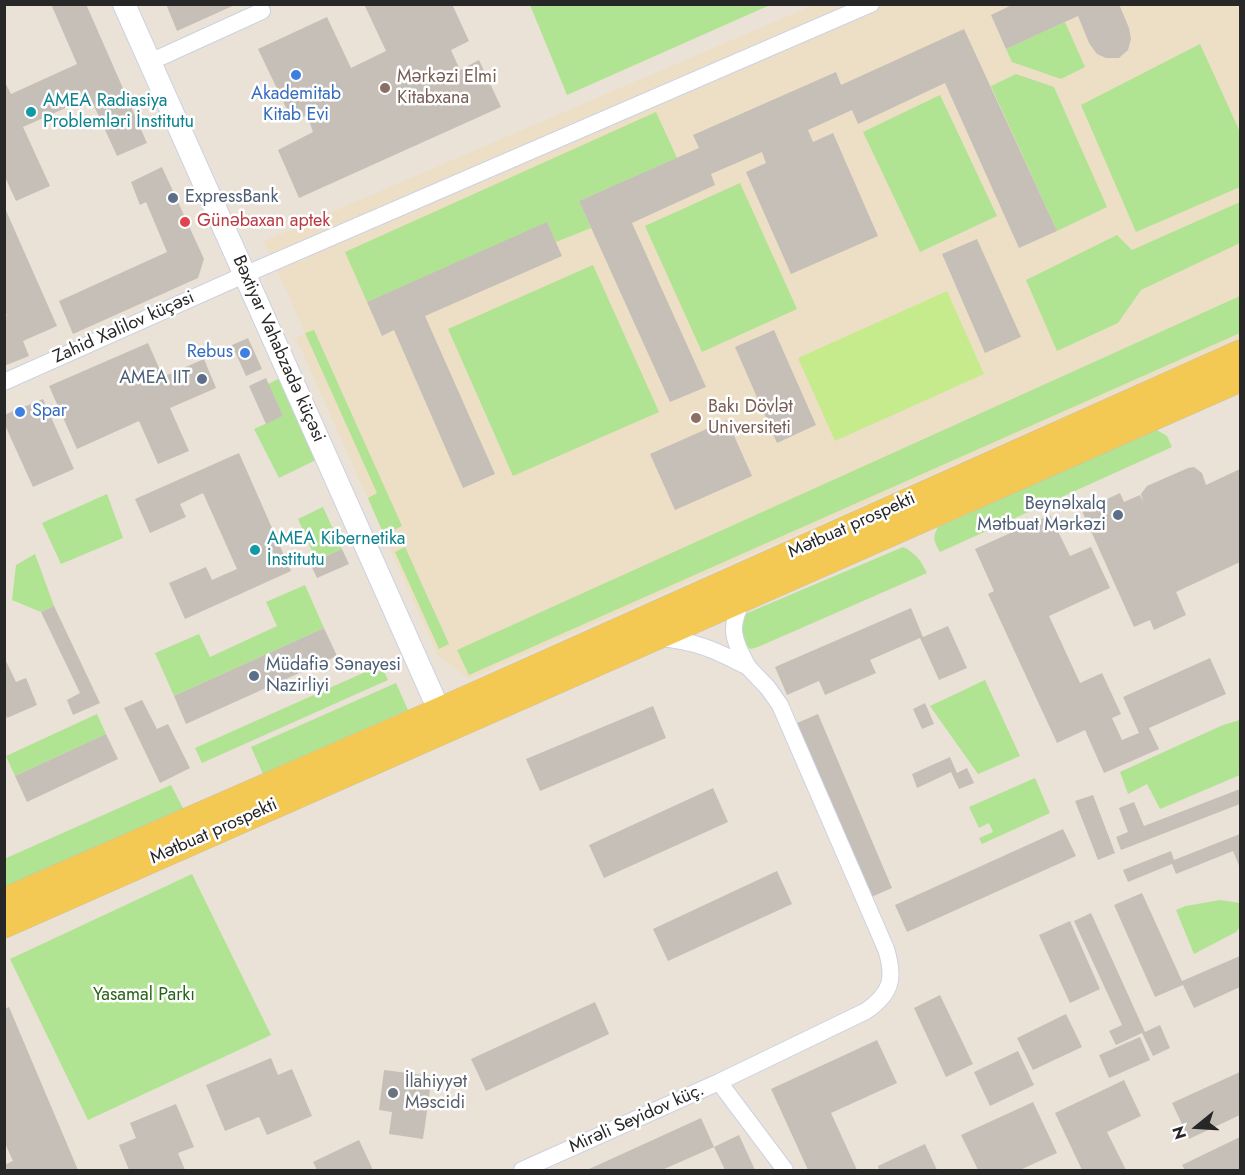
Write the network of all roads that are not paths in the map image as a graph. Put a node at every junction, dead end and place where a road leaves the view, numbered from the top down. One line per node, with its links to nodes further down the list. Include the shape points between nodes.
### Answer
1 (124, 4): 4 (street, Bəxtiyar Vahabzadə küçəsi)
2 (871, 4): 5 (street, Zahid Xəlilov küçəsi)
3 (262, 11): 4 (street)
4 (150, 62): 5 (street, Bəxtiyar Vahabzadə küçəsi)
5 (244, 275): 8 (street, Zahid Xəlilov küçəsi); 13 (street, Bəxtiyar Vahabzadə küçəsi)
6 (1240, 353): 12 (main road, Mətbuat prospekti)
7 (1240, 379): 9 (main road, Mətbuat prospekti)
8 (4, 382)
9 (743, 599): 10 (main road, Mətbuat prospekti); 11 (street, via 733,630)
10 (655, 638): 11 (street, via 694,643); 12 (main road, Mətbuat prospekti)
11 (748, 667): 17 (street, Mirəli Seyidov küç., via 780,705 886,949 891,982 884,996 866,1011)
12 (468, 709): 13 (main road)
13 (440, 711): 14 (main road)
14 (420, 730): 15 (main road, Mətbuat prospekti); 16 (main road, Mətbuat prospekti)
15 (4, 901)
16 (4, 925)
17 (718, 1082): 18 (street, Mirəli Seyidov küç.); 19 (street)
18 (522, 1170)
19 (785, 1170)

